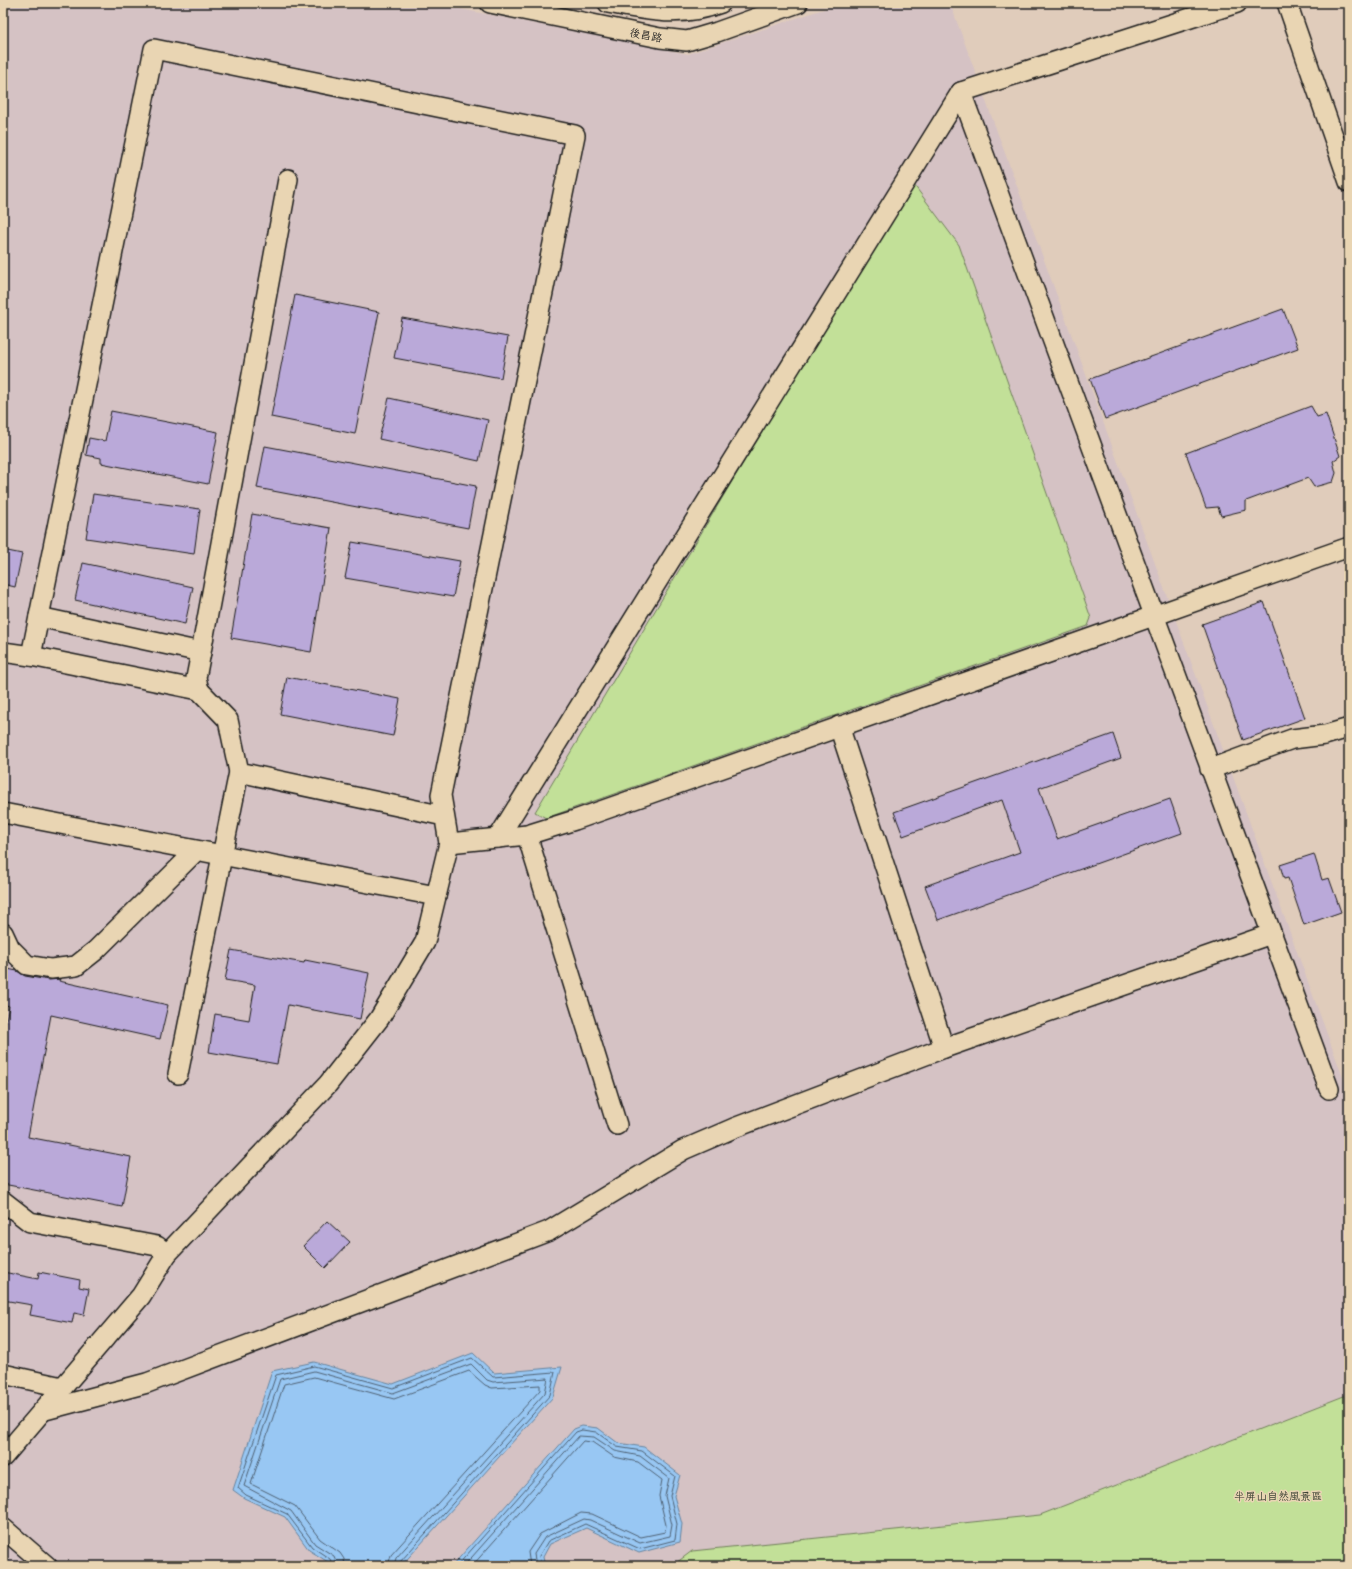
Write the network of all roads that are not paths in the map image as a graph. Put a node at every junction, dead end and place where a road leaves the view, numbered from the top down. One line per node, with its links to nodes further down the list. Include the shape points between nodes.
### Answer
1 (490, 3): 4 (street, 後昌路, via 660,38 687,41)
2 (608, 3): 3 (street, via 673,13 708,8)
3 (721, 3)
4 (798, 3)
5 (1237, 3): 7 (street)
6 (1287, 3): 9 (street)
7 (961, 92): 11 (street); 24 (street)
8 (288, 179): 14 (street)
9 (1349, 182)
10 (1349, 547): 11 (street)
11 (1154, 616): 17 (street); 19 (street)
12 (39, 617): 14 (street); 15 (street); 22 (street, via 154,49 575,135 441,795)
13 (3, 652): 15 (street)
14 (201, 652): 16 (street, via 196,678)
15 (31, 656): 16 (street)
16 (199, 690): 20 (street, via 228,720)
17 (839, 726): 23 (street); 31 (street)
18 (1349, 728): 19 (street, via 1325,736 1292,739)
19 (1210, 769): 30 (street)
20 (239, 772): 22 (street); 27 (street)
21 (3, 813): 26 (street)
22 (444, 816): 25 (street)
23 (527, 835): 24 (street); 34 (street)
24 (498, 838): 25 (street)
25 (449, 843): 28 (street)
26 (196, 851): 27 (street); 29 (street, via 95,951 76,966 51,969 27,965 10,948)
27 (221, 856): 28 (street); 32 (street)
28 (436, 896): 36 (street, via 425,942 379,1019 328,1084)
29 (3, 933)
30 (1271, 934): 31 (street); 33 (street)
31 (944, 1048): 39 (street, via 683,1150 549,1231 147,1383)
32 (178, 1074)
33 (1329, 1088)
34 (617, 1125)
35 (3, 1201): 36 (street, via 30,1222 157,1246)
36 (167, 1254): 38 (street, via 141,1296)
37 (3, 1374): 38 (street)
38 (62, 1387): 39 (street)
39 (45, 1410): 40 (street)
40 (3, 1457)
41 (3, 1528): 42 (street)
42 (47, 1566)

